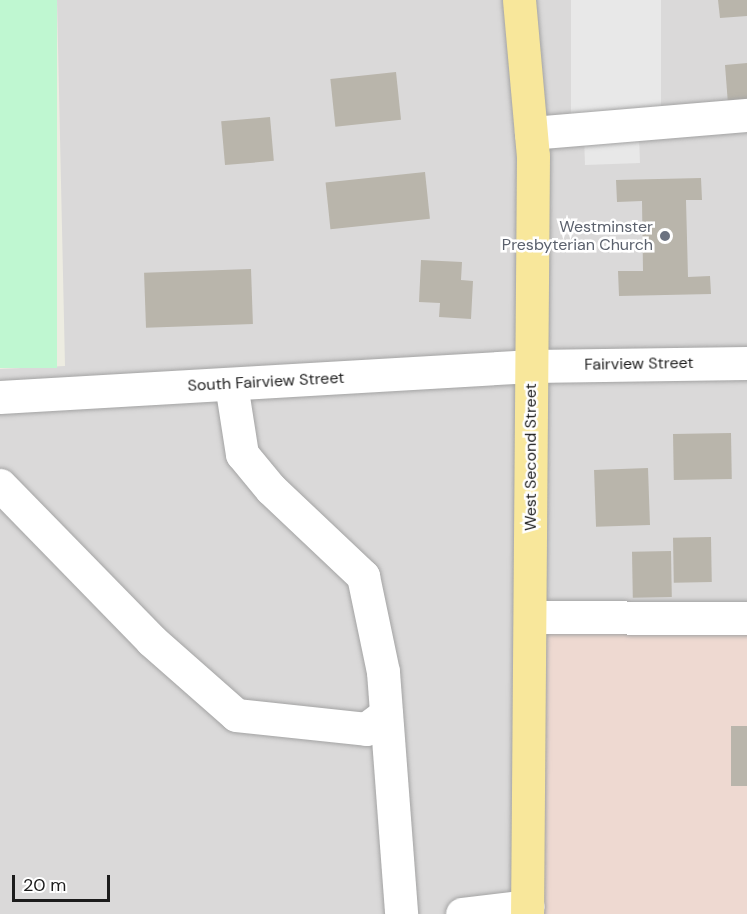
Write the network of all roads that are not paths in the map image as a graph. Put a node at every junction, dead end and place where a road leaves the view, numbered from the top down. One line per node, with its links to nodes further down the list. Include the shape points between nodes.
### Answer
1 (519, 0): 3 (main road, West Second Street)
2 (747, 115): 3 (street)
3 (531, 133): 5 (main road, West Second Street)
4 (747, 363): 5 (street, Fairview Street)
5 (532, 366): 6 (street, South Fairview Street); 9 (main road, West Second Street)
6 (231, 384): 7 (street, South Fairview Street); 11 (street, via 242,454 271,489 363,576 383,672)
7 (0, 397)
8 (0, 485): 11 (street, via 151,640 236,715 366,729)
9 (530, 617): 10 (street); 12 (main road, West Second Street)
10 (747, 618)
11 (386, 714): 13 (street)
12 (528, 910): 14 (street)
13 (401, 914)
14 (462, 914)

